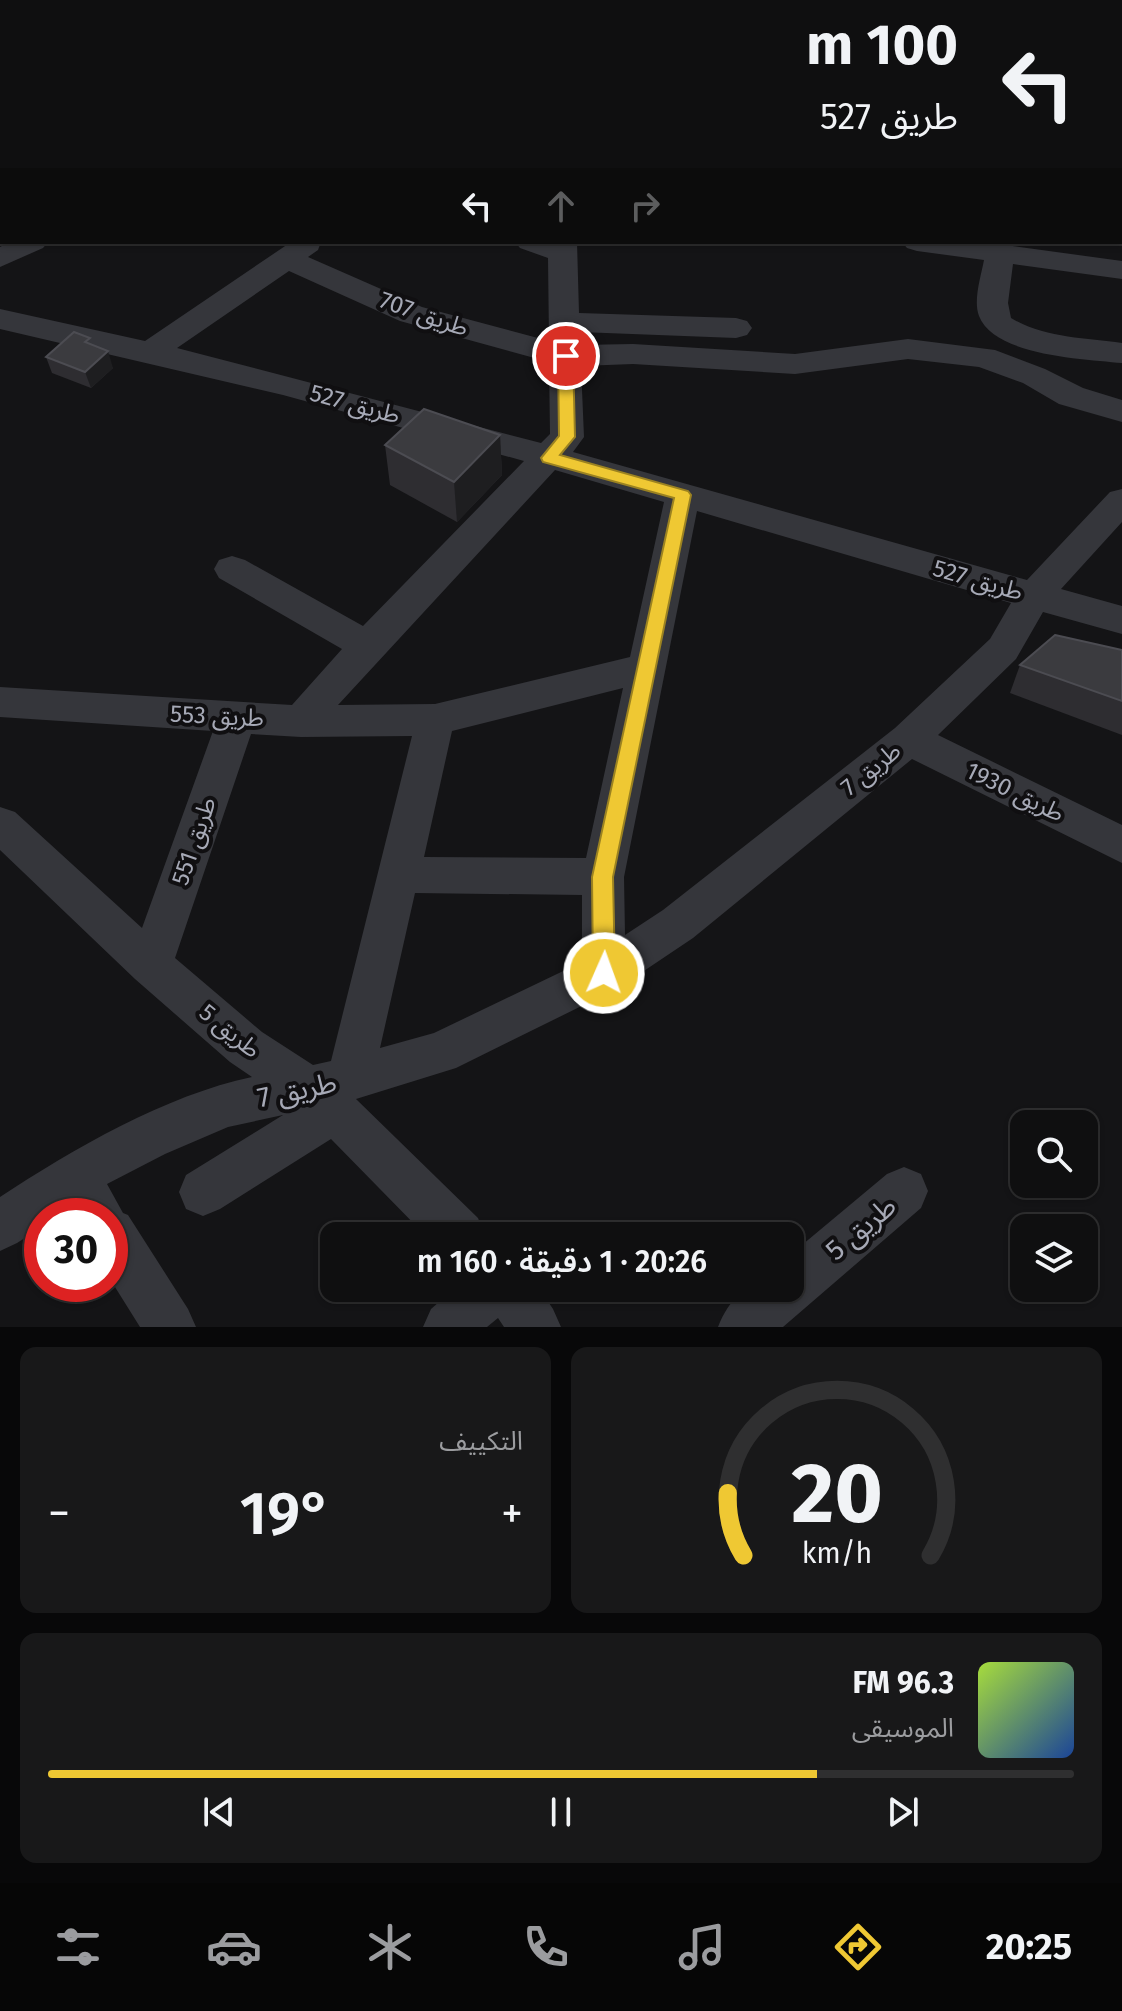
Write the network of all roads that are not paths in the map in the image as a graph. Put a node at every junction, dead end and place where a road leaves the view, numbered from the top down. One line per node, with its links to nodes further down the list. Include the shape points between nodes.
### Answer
1 (29, 244): 6 (street)
2 (931, 244): 5 (street)
3 (562, 247): 9 (street)
4 (299, 251): 11 (street, طريق 707); 13 (street, طريق 707, via 411,314)
5 (1000, 254): 7 (street); 12 (street, via 993,316 1000,327 1017,337)
6 (0, 258)
7 (1122, 270)
8 (0, 319): 11 (street, طريق 527)
9 (564, 322): 10 (street); 13 (street)
10 (736, 328)
11 (153, 350): 15 (street, طريق 527)
12 (1122, 353)
13 (566, 356): 14 (street, طريق 707, via 633,354 795,364 908,349 984,357 1071,396); 15 (street, via 567,437)
14 (1122, 411)
15 (549, 458): 16 (street, طريق 527); 21 (street)
16 (683, 495): 19 (street, طريق 527); 22 (street)
17 (1122, 501): 19 (street, طريق 7)
18 (232, 569): 21 (street)
19 (1034, 596): 20 (street, طريق 527); 27 (street, طريق 7, via 1003,649)
20 (1122, 620)
21 (367, 646): 26 (street)
22 (644, 668): 25 (street, طريق 553); 31 (street)
23 (0, 702): 24 (street, طريق 553)
24 (237, 718): 26 (street, طريق 553); 32 (street, طريق 551)
25 (435, 720): 26 (street, طريق 553); 30 (street)
26 (301, 721)
27 (909, 739): 29 (street, طريق 1930); 33 (street, طريق 7, via 678,924)
28 (0, 824): 32 (street, طريق 5)
29 (1122, 845)
30 (396, 875): 31 (street); 34 (street)
31 (603, 877): 33 (street)
32 (151, 965): 34 (street, طريق 5, via 246,1047)
33 (604, 973): 34 (street, طريق 7, via 440,1053)
34 (330, 1092): 35 (street, طريق 7, via 226,1105); 37 (street); 39 (street, طريق 5, via 369,1142)
35 (74, 1176): 38 (street); 40 (street, طريق 7)
36 (904, 1191): 47 (street, طريق 5)
37 (203, 1192)
38 (88, 1198)
39 (446, 1222)
40 (0, 1226)
41 (128, 1261): 44 (street)
42 (477, 1302): 45 (street)
43 (518, 1302): 46 (street)
44 (170, 1327)
45 (449, 1327)
46 (535, 1327)
47 (744, 1327)

